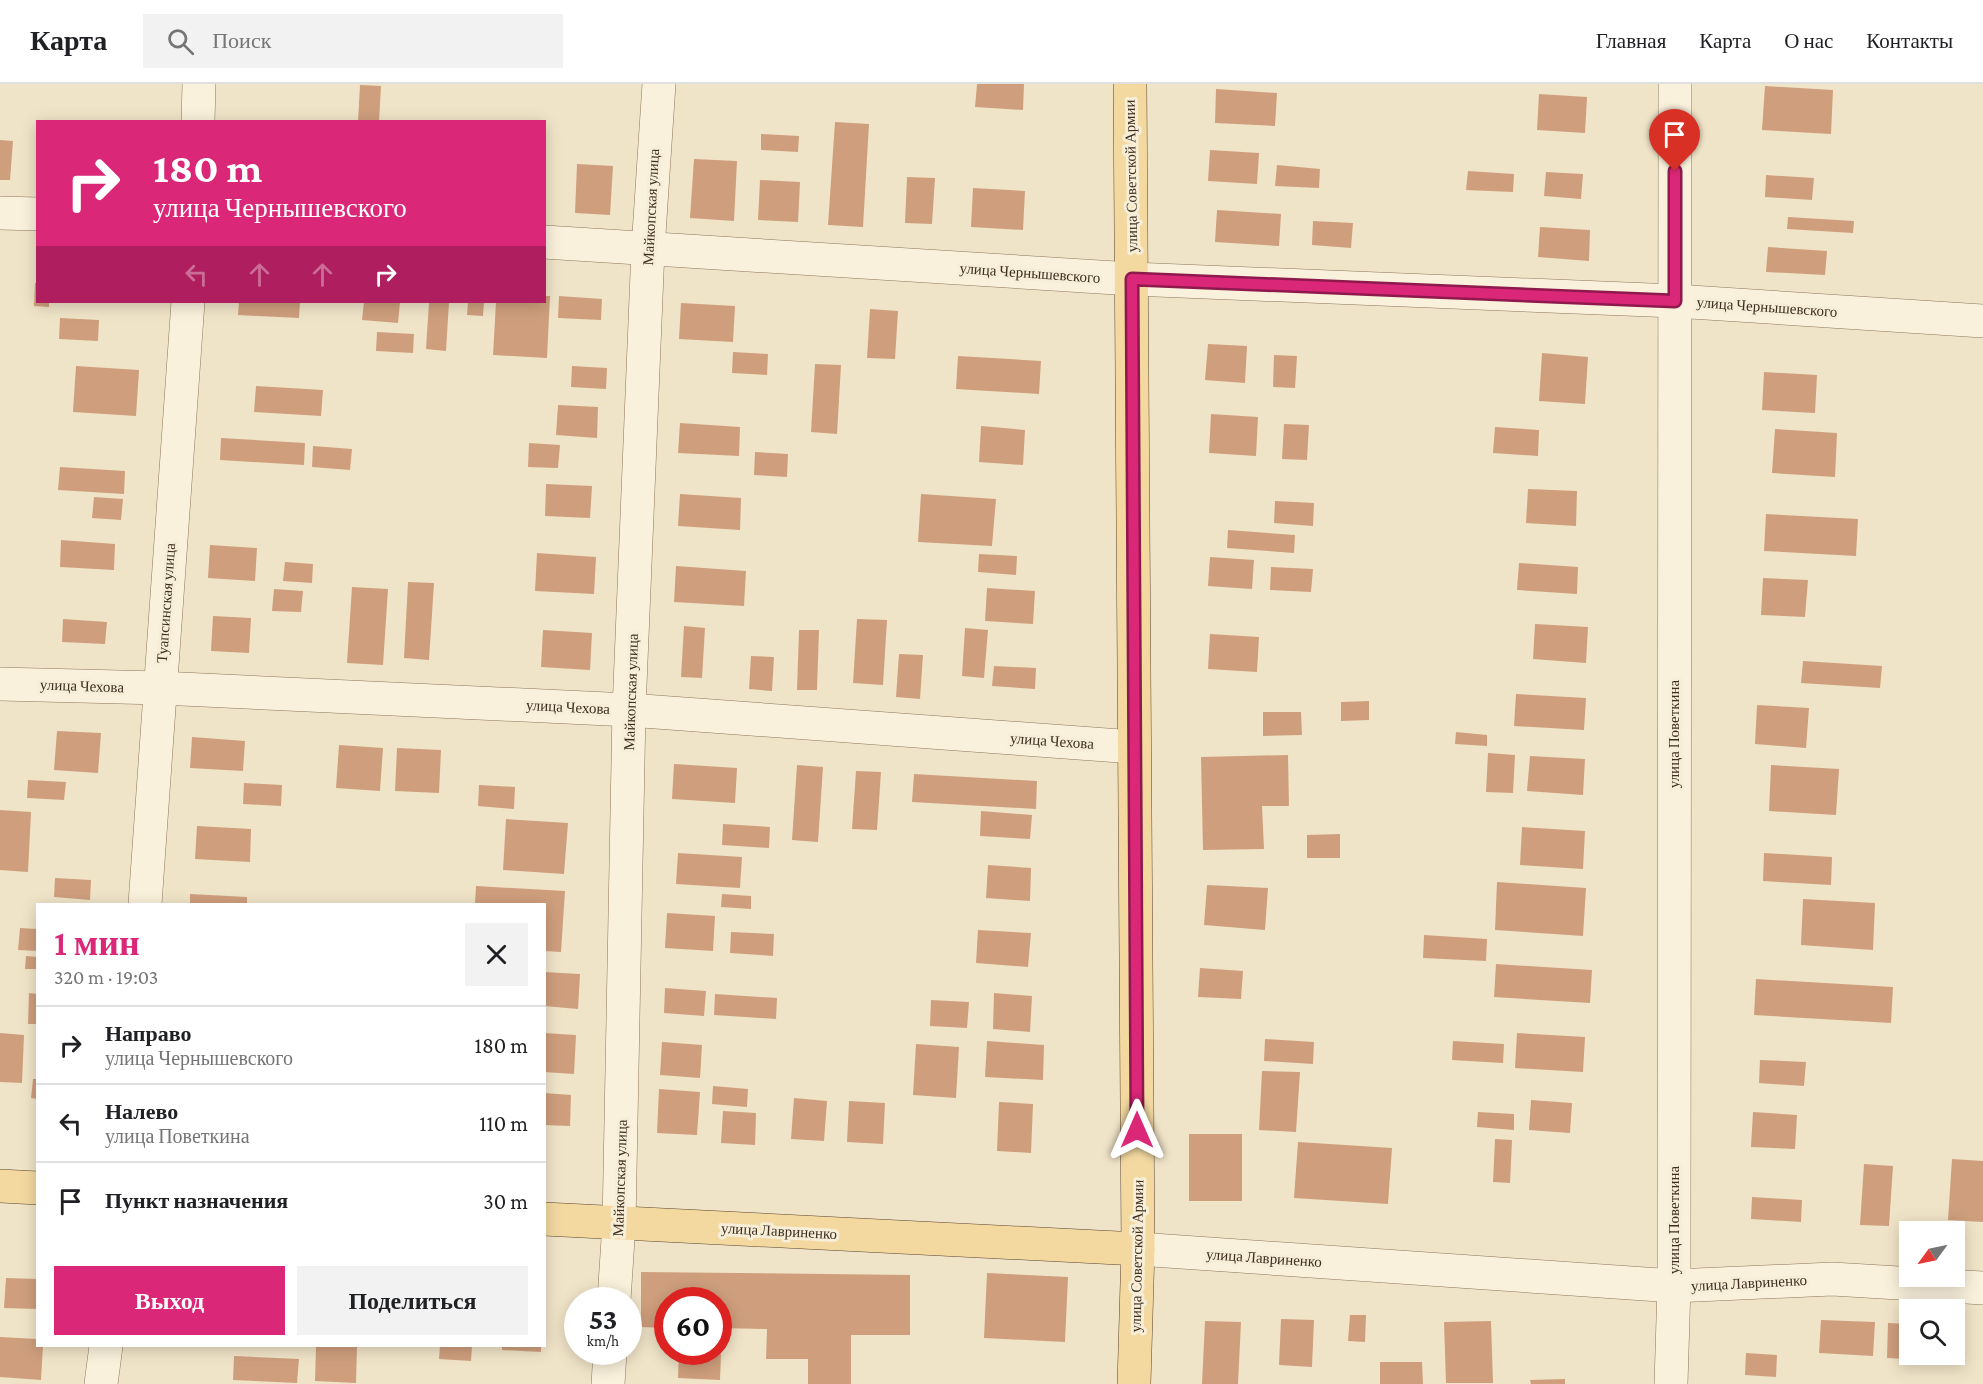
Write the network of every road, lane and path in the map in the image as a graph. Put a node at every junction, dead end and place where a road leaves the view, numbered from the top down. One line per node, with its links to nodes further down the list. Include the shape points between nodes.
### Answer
1 (200, 84): 5 (street)
2 (659, 84): 9 (street, Майкопская улица)
3 (1130, 84): 10 (main road, улица Советской Армии)
4 (1675, 84): 11 (street, улица Поветкина)
5 (198, 120)
6 (0, 213): 7 (street)
7 (36, 214)
8 (546, 242): 9 (street, улица Чернышевского)
9 (648, 249): 10 (street, улица Чернышевского); 16 (street, Майкопская улица)
10 (1132, 279): 11 (street, улица Чернышевского); 17 (main road, улица Советской Армии)
11 (1675, 301): 13 (street, улица Чернышевского); 24 (street, улица Поветкина)
12 (188, 303): 15 (street, Туапсинская улица)
13 (1983, 321)
14 (0, 684): 15 (street, улица Чехова)
15 (159, 688): 16 (street, улица Чехова); 18 (street, Туапсинская улица)
16 (629, 710): 17 (street, улица Чехова); 22 (street, Майкопская улица)
17 (1134, 747): 23 (main road, улица Советской Армии)
18 (145, 903)
19 (0, 1186): 20 (main road)
20 (36, 1188)
21 (546, 1219): 22 (main road, улица Лавриненко)
22 (619, 1224): 23 (main road, улица Лавриненко); 25 (street, Майкопская улица)
23 (1138, 1249): 24 (street, улица Лавриненко); 31 (main road, улица Советской Армии)
24 (1674, 1286): 26 (street, улица Лавриненко, via 1832,1279); 32 (street, улица Поветкина)
25 (615, 1287)
26 (1983, 1288)
27 (106, 1347): 29 (street)
28 (609, 1365): 30 (street)
29 (101, 1384)
30 (608, 1384)
31 (1134, 1384)
32 (1671, 1384)

